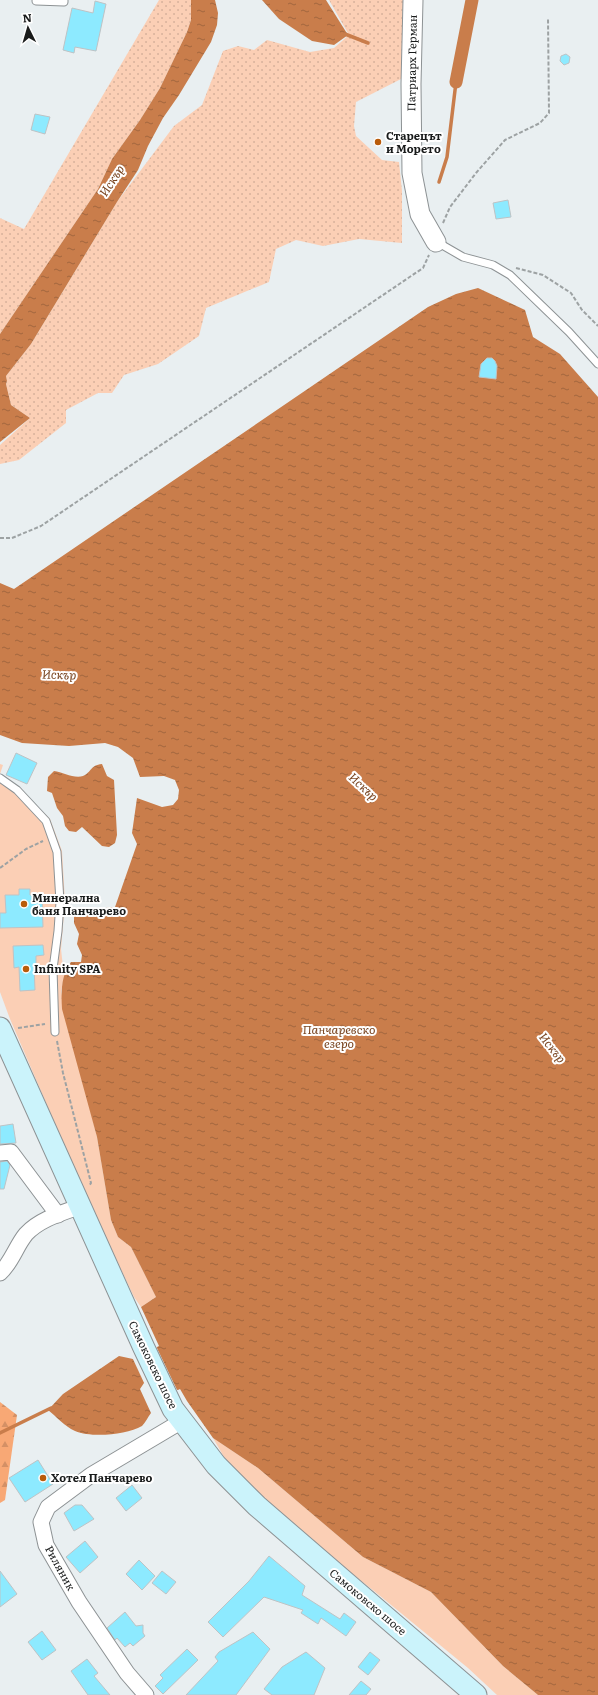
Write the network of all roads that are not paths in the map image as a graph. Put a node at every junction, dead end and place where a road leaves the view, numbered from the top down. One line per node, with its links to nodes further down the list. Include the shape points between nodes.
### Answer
1 (64, 0): 3 (lane)
2 (413, 0): 4 (street, Патриарх Герман, via 412,173 420,214)
3 (36, 1)
4 (436, 242): 5 (lane, via 463,257 496,267 510,275)
5 (598, 364)
6 (0, 778): 8 (lane, via 17,790 46,821 58,852 60,902 53,969)
7 (0, 1029): 10 (main road, Самоковско шосе)
8 (55, 1032)
9 (0, 1153): 11 (street, via 11,1152)
10 (81, 1206): 11 (street); 13 (main road, Самоковско шосе, via 163,1390)
11 (58, 1215): 12 (street, via 38,1224 26,1235)
12 (0, 1273)
13 (182, 1422): 14 (street, Риляник, via 91,1475 48,1507 41,1522 46,1545 79,1602 127,1673); 15 (main road, Самоковско шосе, via 216,1465 257,1506)
14 (146, 1695)
15 (476, 1695)

